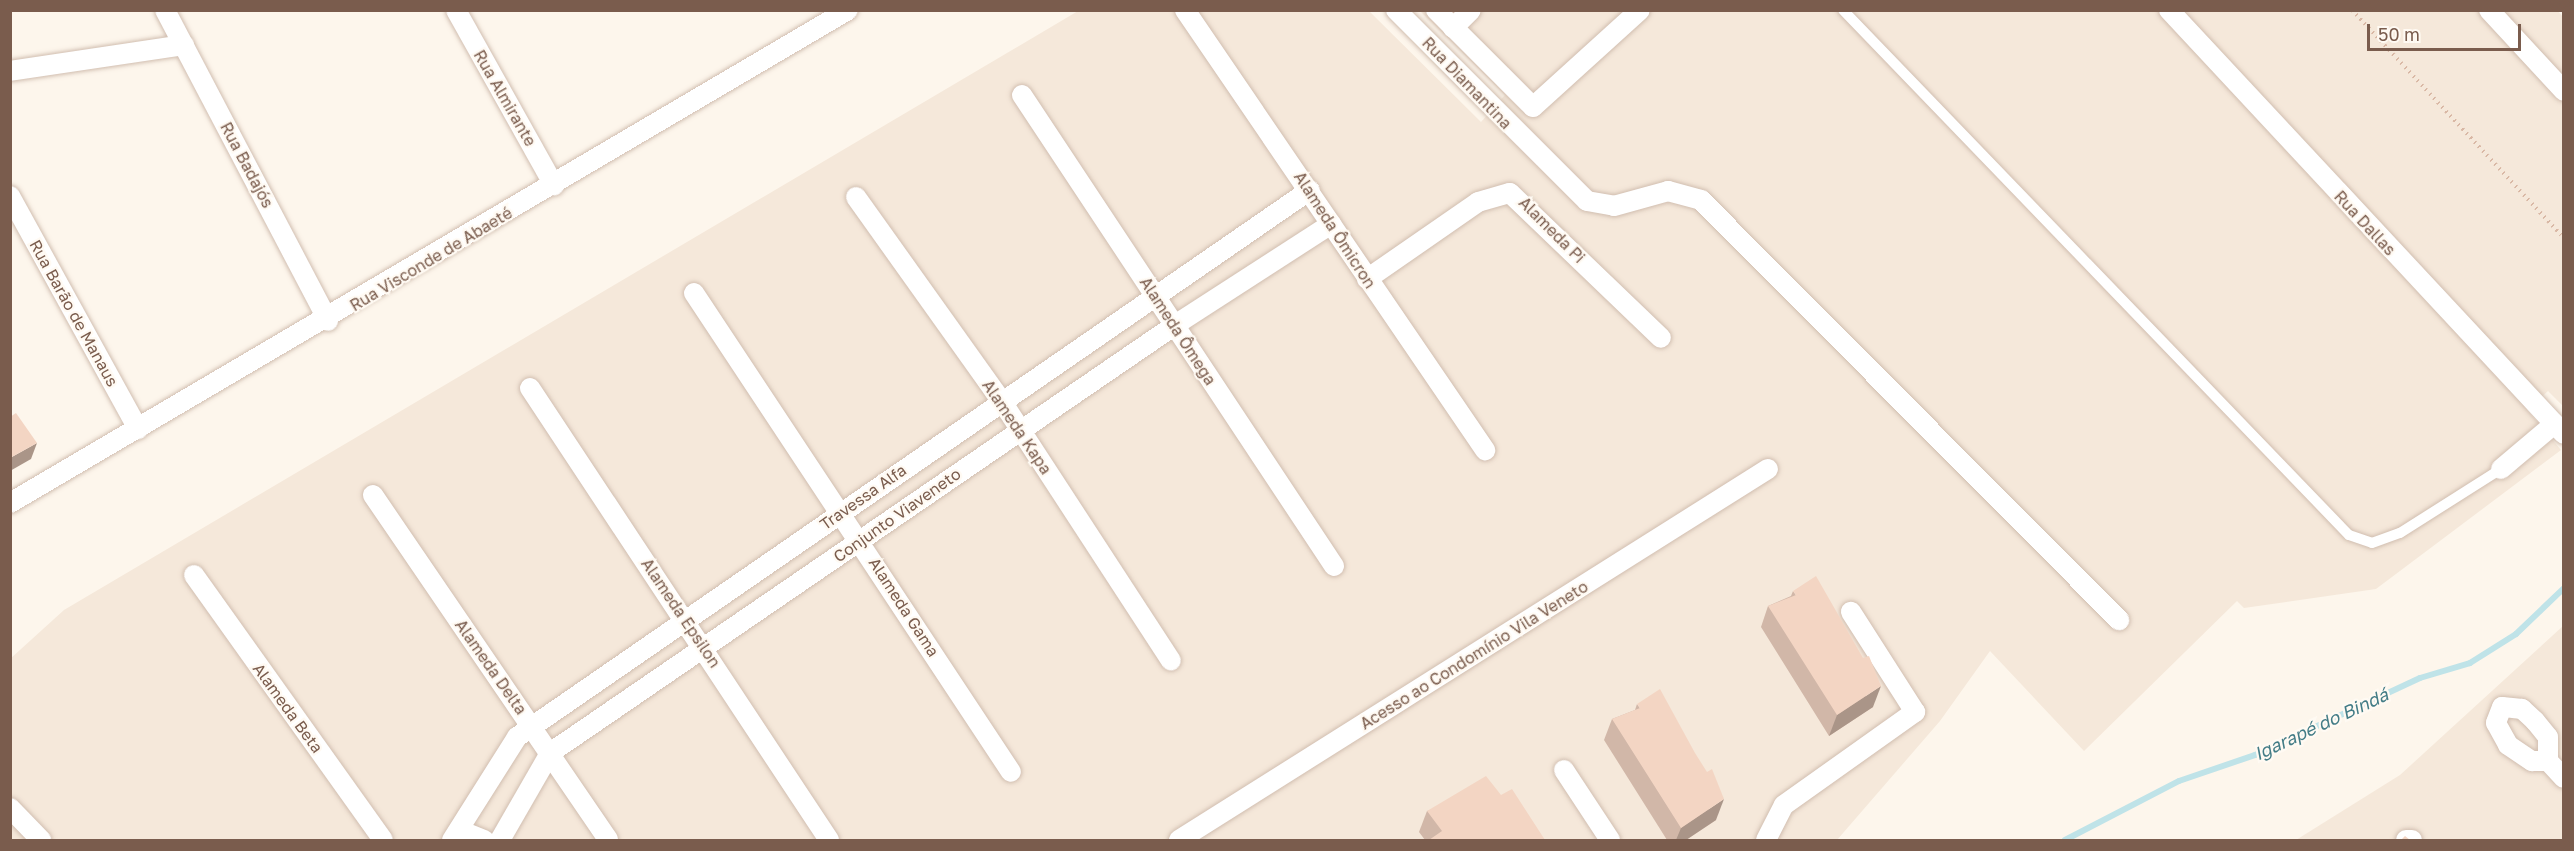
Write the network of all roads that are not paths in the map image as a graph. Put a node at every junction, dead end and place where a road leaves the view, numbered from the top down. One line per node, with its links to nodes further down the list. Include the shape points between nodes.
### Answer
1 (165, 10): 13 (street, Rua Badajós)
2 (456, 10): 17 (street, Rua Almirante)
3 (848, 10): 17 (street, Rua Visconde de Abaeté)
4 (1185, 10): 18 (street, Alameda Ômicron)
5 (1396, 10): 44 (street, Rua Diamantina, via 1587,201 1603,206 1668,191 1701,200)
6 (1436, 10): 12 (street)
7 (1471, 10): 12 (street)
8 (1640, 10): 12 (street, via 1533,107)
9 (1843, 10): 35 (lane, via 2349,535 2372,543 2400,533)
10 (2169, 10): 31 (street, Rua Dallas)
11 (2489, 10): 15 (street)
12 (1453, 28)
13 (184, 45): 14 (street); 25 (street, Rua Badajós)
14 (10, 71)
15 (2564, 92)
16 (1022, 95): 24 (street, Alameda Ômega)
17 (554, 185): 25 (street, Rua Visconde de Abaeté)
18 (1310, 190): 21 (street, Alameda Ômicron); 24 (street, Travessa Alfa)
19 (10, 196): 30 (street, Rua Barão de Manaus)
20 (856, 197): 29 (street, Alameda Kapa)
21 (1331, 224): 22 (street, Alameda Ômicron); 26 (street, Conjunto Viaveneto)
22 (1367, 279): 27 (street, Alameda Pi, via 1478,202 1510,193); 33 (street, Alameda Ômicron)
23 (694, 293): 38 (street, Alameda Gama)
24 (1155, 295): 26 (street, Alameda Ômega); 29 (street, Travessa Alfa)
25 (328, 321): 30 (street, Rua Visconde de Abaeté)
26 (1175, 325): 32 (street, Conjunto Viaveneto); 40 (street, Alameda Ômega)
27 (1660, 338)
28 (530, 388): 43 (street, Alameda Epsilon)
29 (1001, 400): 32 (street, Alameda Kapa); 38 (street, Travessa Alfa)
30 (138, 429): 37 (street, Rua Visconde de Abaeté)
31 (2559, 429): 35 (street)
32 (1020, 430): 39 (street, Conjunto Viaveneto); 46 (street, Alameda Kapa)
33 (1485, 450)
34 (1768, 469): 61 (street, Acesso ao Condomínio Vila Veneto)
35 (2501, 469)
36 (373, 495): 47 (street, Alameda Delta)
37 (10, 503)
38 (841, 513): 39 (street, Alameda Gama); 43 (street, Travessa Alfa)
39 (861, 541): 45 (street, Conjunto Viaveneto); 51 (street, Alameda Gama)
40 (1334, 566)
41 (194, 575): 56 (street, Alameda Beta)
42 (1851, 612): 63 (street, via 1915,712 1889,735 1784,805)
43 (685, 619): 45 (street, Alameda Epsilon); 47 (street, Travessa Alfa)
44 (2119, 621)
45 (704, 646): 48 (street, Conjunto Viaveneto); 60 (street, Alameda Epsilon)
46 (1171, 661)
47 (532, 726): 48 (street, Alameda Delta); 54 (street, Travessa Alfa, via 507,750)
48 (550, 753): 58 (street, Conjunto Viaveneto); 59 (street, Alameda Delta)
49 (2548, 761): 52 (street)
50 (1564, 770): 62 (street)
51 (1011, 772)
52 (2564, 777)
53 (10, 808): 55 (street)
54 (456, 835): 57 (street)
55 (41, 840)
56 (383, 840)
57 (484, 840)
58 (500, 840)
59 (608, 840)
60 (829, 840)
61 (1179, 840)
62 (1610, 840)
63 (1766, 840)
64 (2406, 840): 65 (street)
65 (2412, 840)

